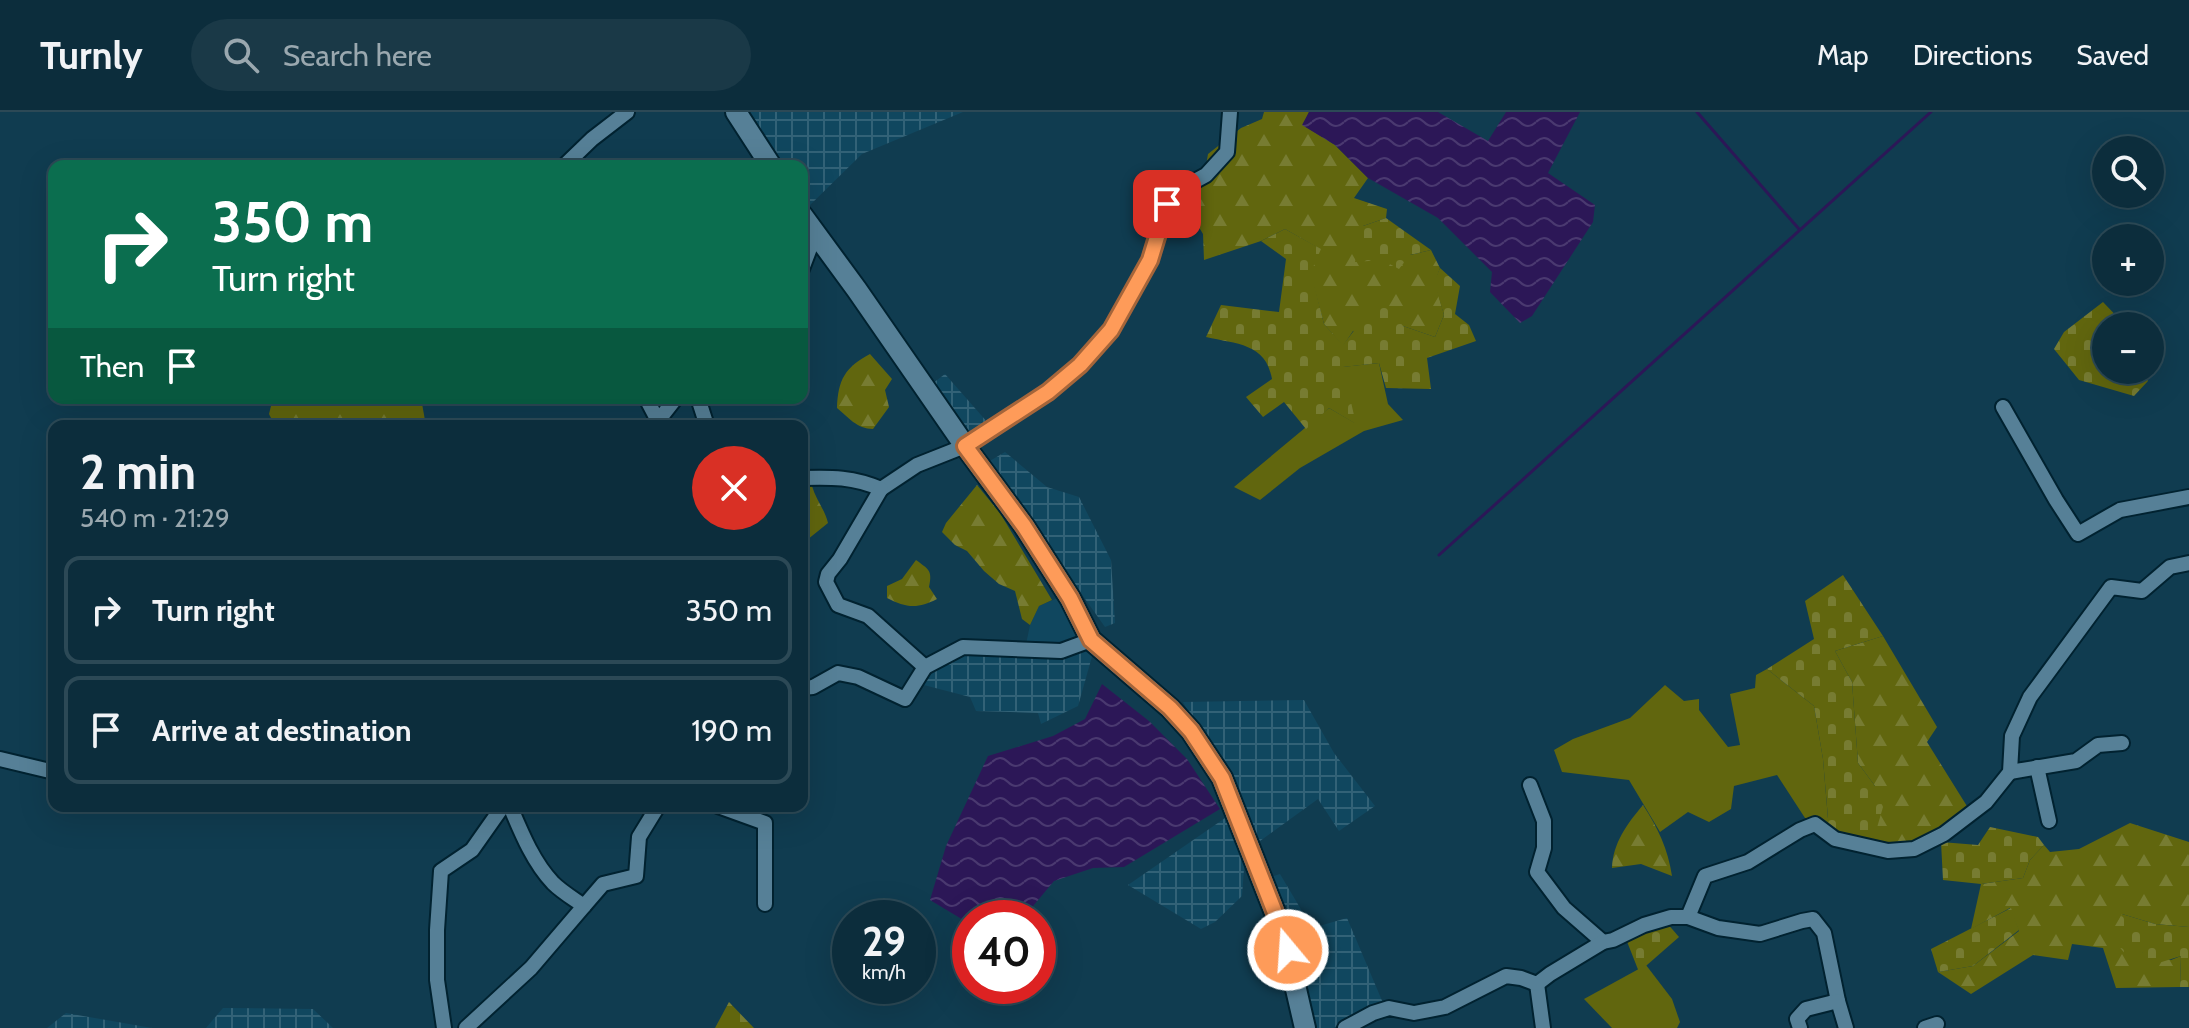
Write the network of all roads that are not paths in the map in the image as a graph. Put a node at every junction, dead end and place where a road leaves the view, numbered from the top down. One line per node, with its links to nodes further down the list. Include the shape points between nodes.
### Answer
1 (627, 112): 4 (street)
2 (736, 112): 5 (street)
3 (1230, 112): 12 (street, via 1227,152 1167,204 1150,260 1111,330 1048,392)
4 (570, 160)
5 (767, 160)
6 (808, 224): 7 (street)
7 (815, 235): 8 (street); 12 (street)
8 (808, 253)
9 (671, 404): 11 (street)
10 (2003, 407): 15 (street, via 2078,534 2120,510)
11 (658, 420)
12 (965, 446): 14 (street, via 917,465); 17 (street, via 1024,526)
13 (808, 478): 14 (street, via 839,476)
14 (881, 489): 18 (street, via 826,582 838,605 868,616)
15 (2189, 497)
16 (2189, 563): 24 (street, via 2170,567 2142,591 2111,587 2030,697 2012,736)
17 (1091, 640): 18 (street, via 1061,651 963,647); 39 (street, via 1170,708 1222,778 1283,933)
18 (925, 667): 19 (street, via 905,699 838,673)
19 (808, 687)
20 (2122, 743): 22 (street, via 2098,745 2076,761)
21 (0, 759): 23 (street)
22 (2037, 767): 24 (street); 30 (street)
23 (48, 771)
24 (2010, 772): 33 (street, via 1986,802 1914,849 1888,851 1835,839 1815,824 1800,830 1748,862 1705,876)
25 (1530, 785): 34 (street, via 1544,821 1537,872 1564,908)
26 (499, 812): 37 (street, via 472,850 441,871 437,980)
27 (512, 812): 32 (street, via 541,868)
28 (654, 812): 32 (street, via 639,837 636,876 603,884)
29 (735, 812): 31 (street, via 765,823)
30 (2049, 821)
31 (765, 904)
32 (584, 906): 38 (street, via 531,968)
33 (1688, 917): 34 (street, via 1671,917); 36 (street, via 1760,934 1813,919 1824,933)
34 (1603, 942): 35 (street)
35 (1537, 984): 40 (street, via 1506,976 1445,1007 1414,1013 1389,1008); 41 (street)
36 (1838, 1001): 42 (street, via 1806,1009 1797,1019); 43 (street)
37 (444, 1028)
38 (466, 1028)
39 (1305, 1028)
40 (1345, 1028)
41 (1543, 1028)
42 (1800, 1028)
43 (1846, 1028)

